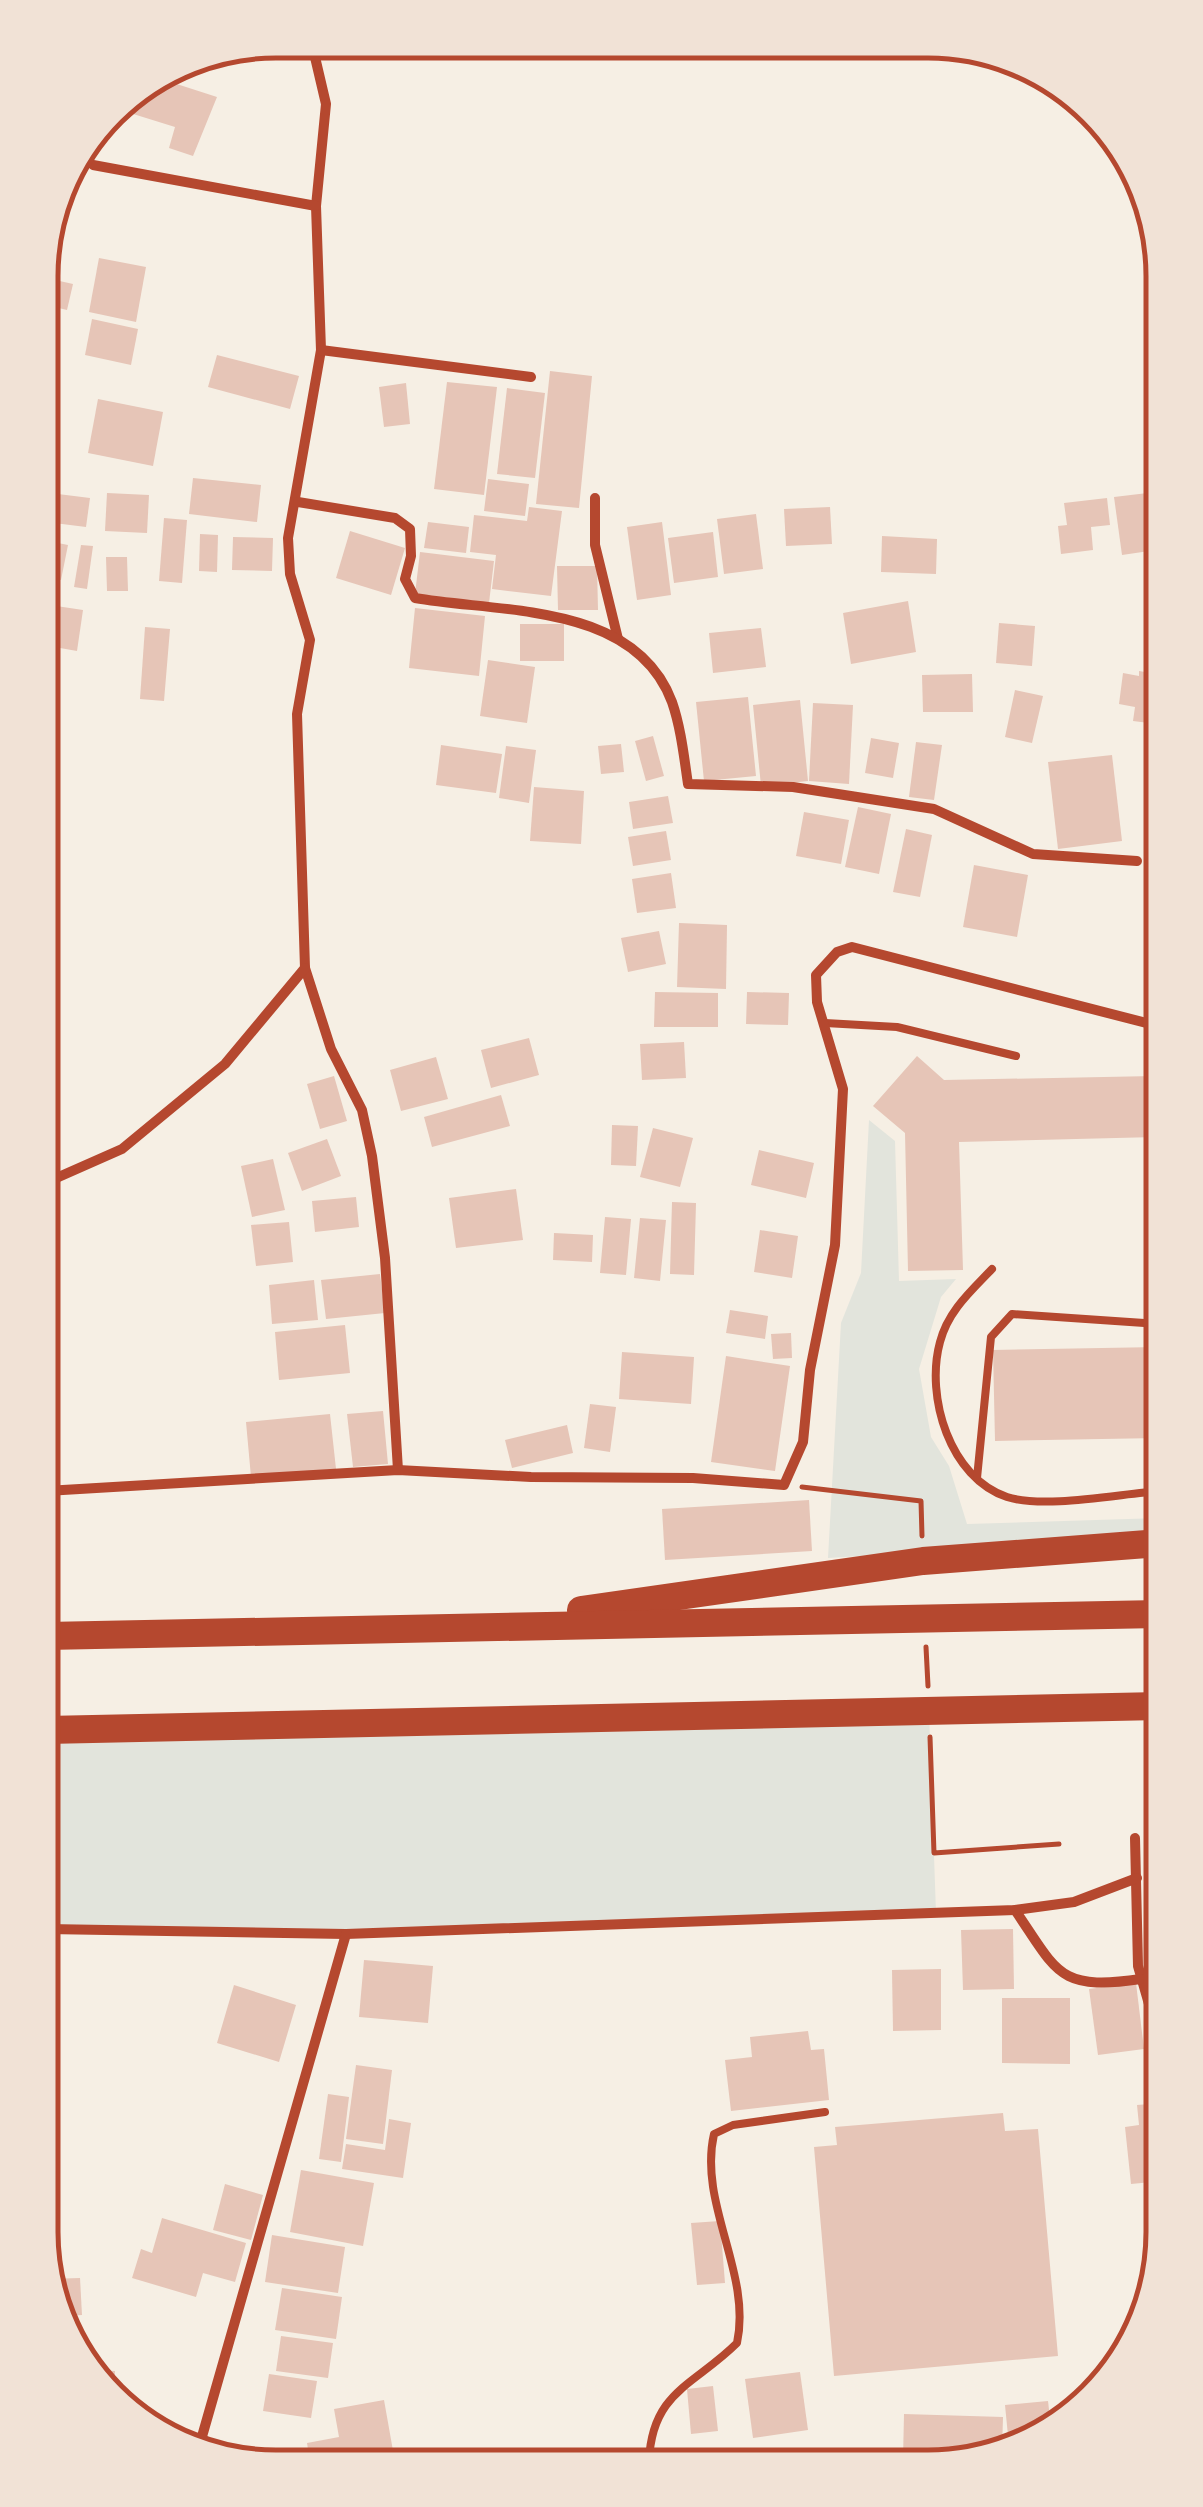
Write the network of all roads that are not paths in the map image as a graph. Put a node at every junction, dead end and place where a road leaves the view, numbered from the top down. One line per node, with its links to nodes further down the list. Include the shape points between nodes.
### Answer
1 (315, 58): 3 (street, via 326,104)
2 (93, 165): 3 (street)
3 (316, 206): 4 (street)
4 (321, 350): 5 (street); 7 (street)
5 (531, 377)
6 (596, 498): 8 (street, via 596,544)
7 (298, 502): 8 (street, via 395,518 410,529 405,578 415,598 556,616); 10 (street, via 288,538 290,574 310,640 297,714)
8 (618, 638): 9 (street, via 655,671 671,699 688,784 793,787 934,809 1032,854)
9 (1138, 861)
10 (305, 968): 14 (street, via 226,1064 122,1149); 17 (street, via 331,1049 362,1110 372,1156)
11 (825, 1023): 12 (street, via 816,975 837,952 852,947); 13 (lane, via 897,1027); 17 (street, via 843,1089 835,1245 802,1442 784,1485)
12 (1146, 1023)
13 (1016, 1056)
14 (58, 1177)
15 (992, 1269): 18 (lane, via 954,1309 935,1381 943,1428)
16 (1145, 1323): 18 (lane, via 1012,1314 999,1324 989,1354)
17 (398, 1470): 19 (street)
18 (977, 1480): 20 (lane, via 1008,1497 1036,1500)
19 (57, 1490)
20 (1145, 1493)
21 (1145, 1544): 23 (highway, via 924,1561)
22 (1145, 1614): 23 (highway)
23 (460, 1627): 24 (highway)
24 (57, 1636)
25 (1145, 1706): 26 (highway)
26 (57, 1730)
27 (1135, 1838): 28 (street)
28 (1137, 1878): 29 (street, via 1074,1902); 32 (street)
29 (1015, 1910): 31 (street); 32 (street, via 1060,1973 1082,1984)
30 (57, 1929): 31 (street)
31 (346, 1934): 35 (street)
32 (1141, 1979): 33 (street)
33 (1145, 1993)
34 (825, 2112): 36 (lane, via 714,2134 716,2200 742,2321 737,2343 672,2393)
35 (201, 2436)
36 (649, 2450)

